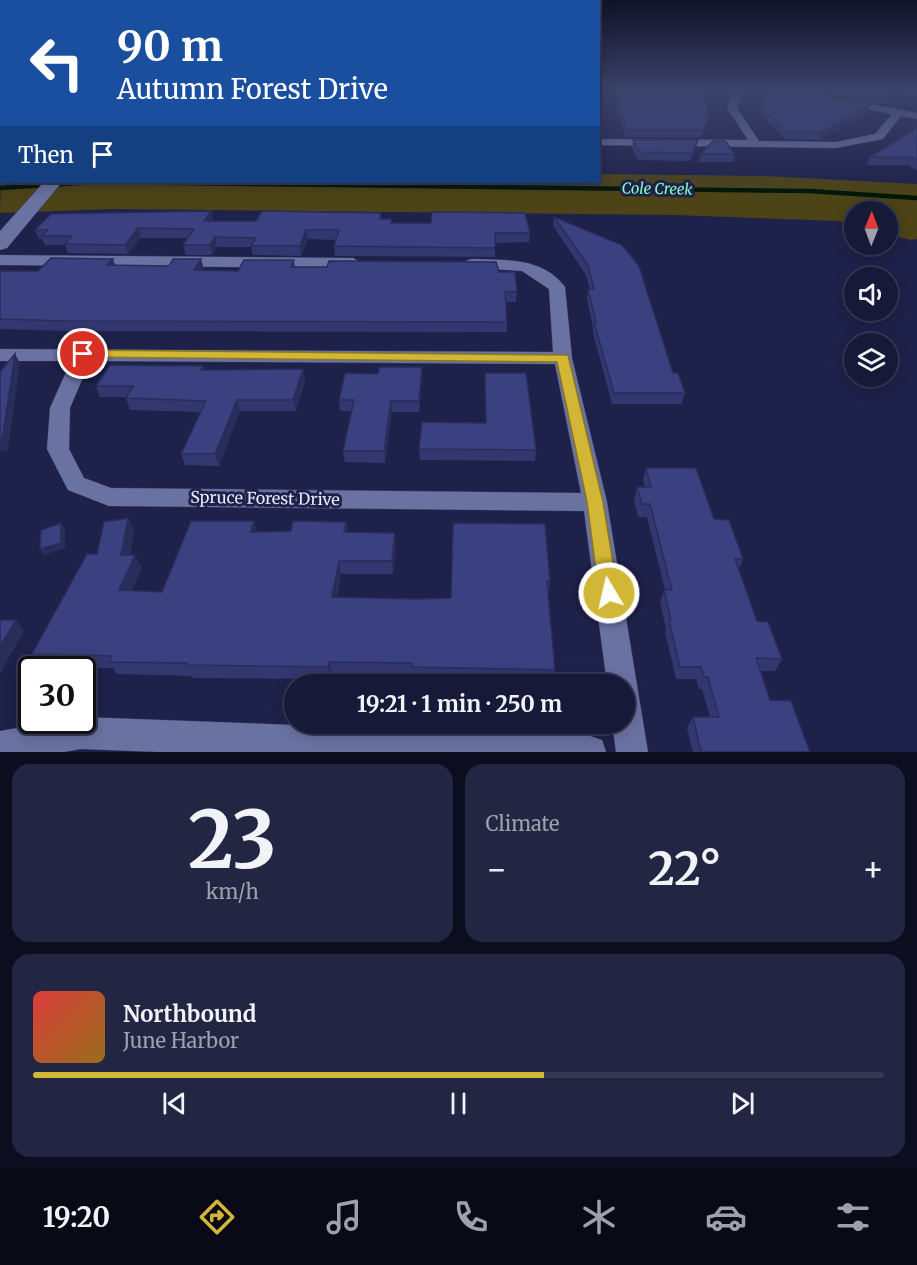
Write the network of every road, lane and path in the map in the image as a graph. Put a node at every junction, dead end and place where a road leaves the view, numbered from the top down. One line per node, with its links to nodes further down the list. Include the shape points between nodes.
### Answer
1 (743, 124): 4 (street)
2 (889, 124): 4 (street, via 872,140 836,145)
3 (600, 142): 4 (street)
4 (756, 144)
5 (52, 183): 6 (street)
6 (0, 244)
7 (0, 260): 8 (street)
8 (370, 264)
9 (453, 264): 12 (street, via 525,265 538,270 557,287)
10 (83, 354): 11 (street); 12 (street); 13 (street, Spruce Forest Drive, via 60,408 57,449 76,484 109,497)
11 (0, 355)
12 (563, 358): 13 (street)
13 (595, 502): 14 (street)
14 (621, 674)
15 (630, 734): 18 (street)
16 (0, 747): 17 (street, via 81,733)
17 (590, 752)
18 (633, 752)

